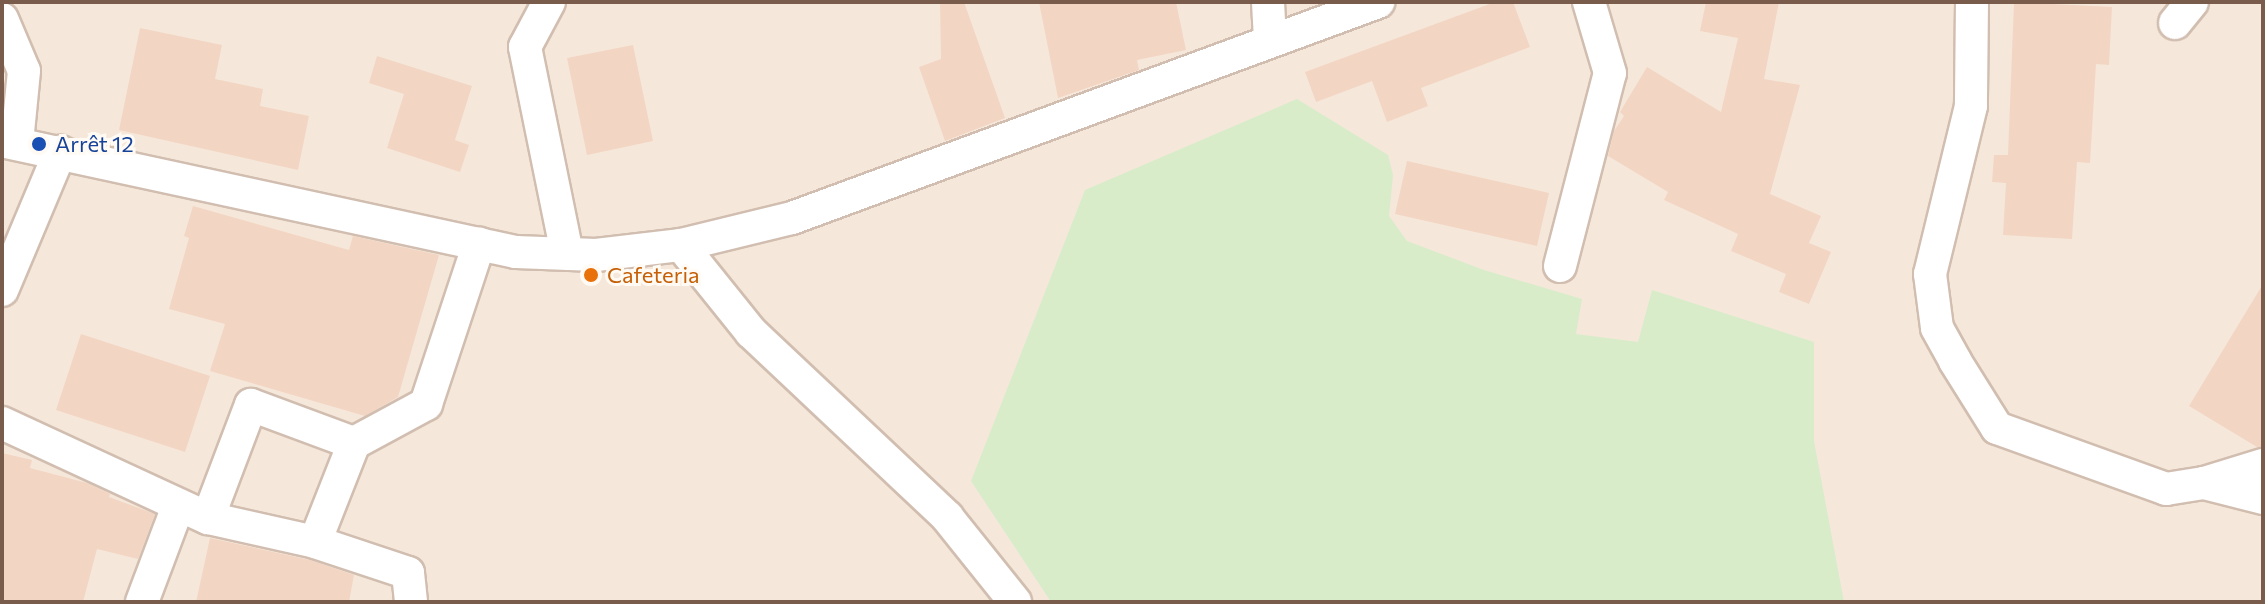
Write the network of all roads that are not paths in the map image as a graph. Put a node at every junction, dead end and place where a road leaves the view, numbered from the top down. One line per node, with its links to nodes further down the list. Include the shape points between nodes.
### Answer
1 (549, 2): 12 (street, via 525,47)
2 (1268, 2): 7 (street)
3 (1378, 2): 7 (street)
4 (1589, 2): 13 (street, via 1610,73)
5 (1972, 2): 18 (street, via 1971,106 1930,274 1937,328 1997,428 2166,489)
6 (2, 19): 8 (street, via 24,71)
7 (1270, 40): 11 (street, via 792,218)
8 (9, 142): 9 (street)
9 (60, 152): 10 (street); 14 (street)
10 (479, 244): 12 (street); 16 (street, via 426,404)
11 (681, 245): 12 (street); 25 (street, via 751,332 947,517)
12 (567, 254)
13 (1560, 266)
14 (2, 290)
15 (2, 423): 20 (street)
16 (354, 443): 21 (street, via 251,405); 22 (street)
17 (2263, 465): 18 (street)
18 (2204, 483): 19 (street)
19 (2263, 498)
20 (178, 506): 21 (street); 23 (street)
21 (208, 518): 22 (street)
22 (315, 542): 24 (street, via 408,573)
23 (142, 602)
24 (411, 602)
25 (1015, 602)

